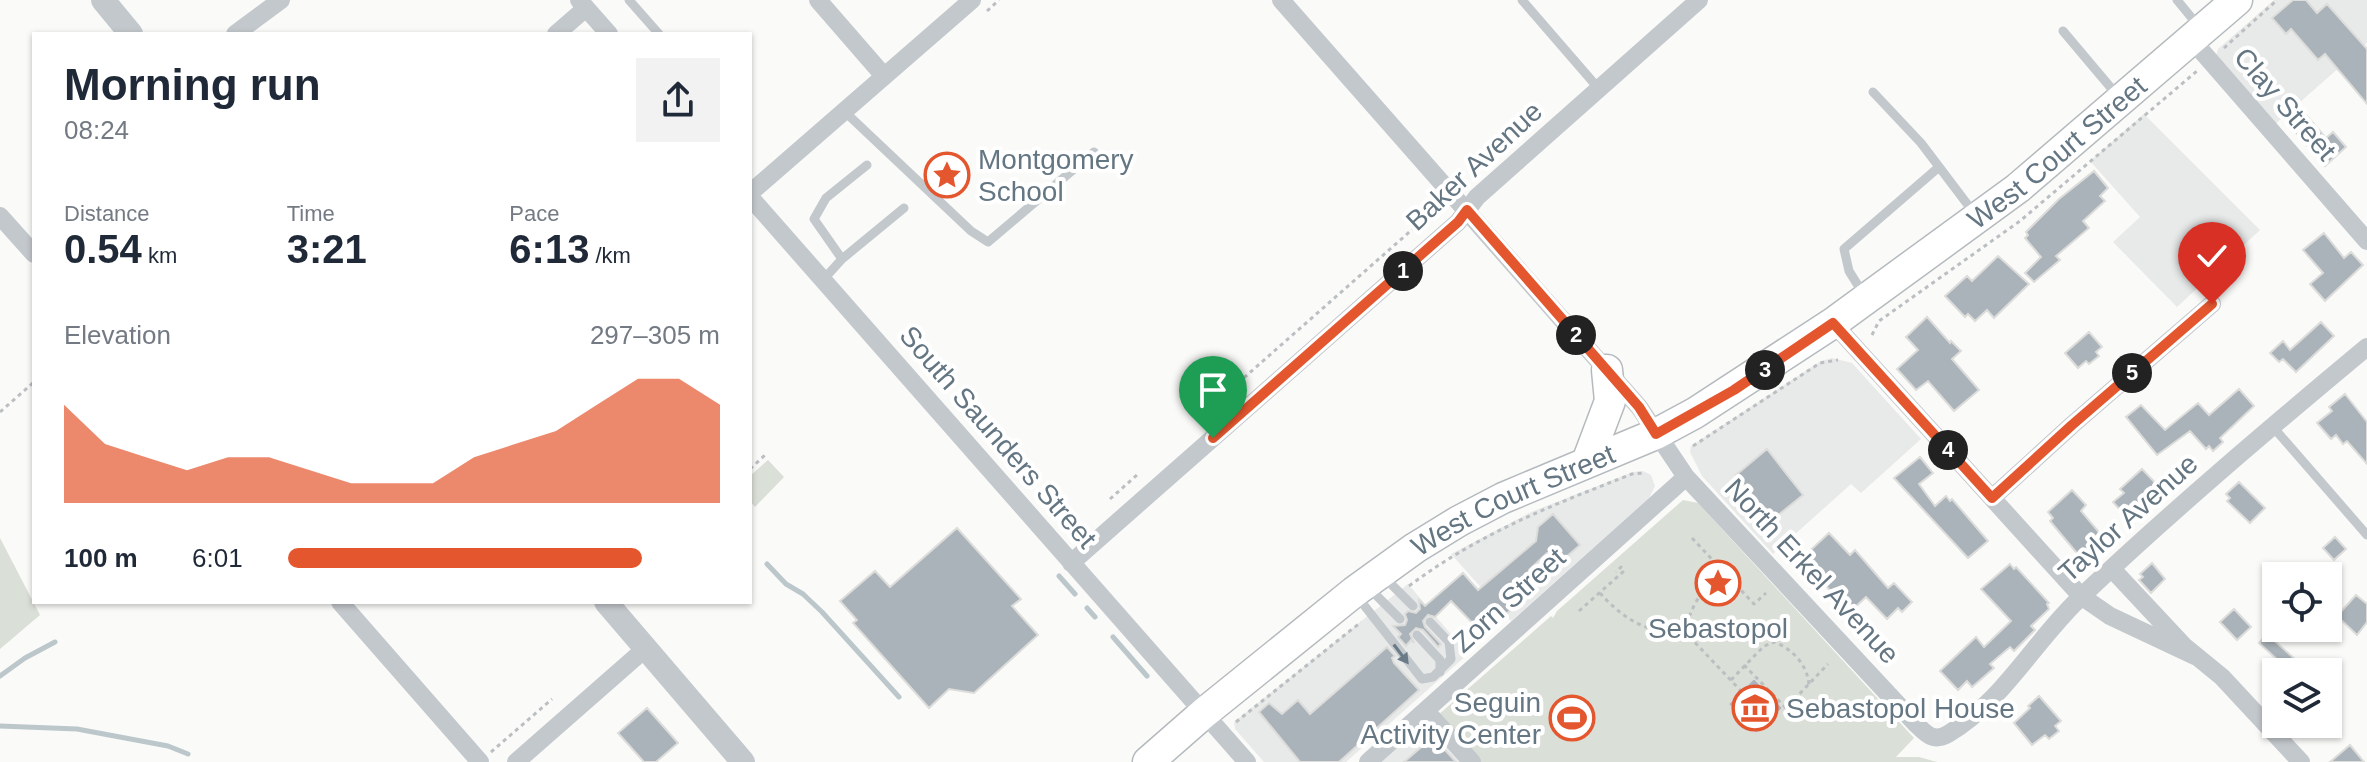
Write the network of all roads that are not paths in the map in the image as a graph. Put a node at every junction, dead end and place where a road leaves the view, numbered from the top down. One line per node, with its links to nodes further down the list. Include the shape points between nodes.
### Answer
1 (103, 0): 13 (street)
2 (281, 0): 14 (street)
3 (629, 0): 17 (lane)
4 (818, 0): 19 (street)
5 (972, 0): 19 (street)
6 (1281, 0): 30 (street, North Erkel Avenue)
7 (1522, 0): 20 (lane)
8 (1699, 0): 20 (street, Baker Avenue)
9 (2177, 0): 18 (lane)
10 (2237, 0): 18 (main road, West Court Street)
11 (590, 5): 15 (street); 16 (street)
12 (2063, 31): 22 (lane)
13 (129, 32)
14 (238, 32)
15 (558, 32)
16 (608, 32)
17 (657, 32)
18 (2201, 44): 22 (main road, West Court Street); 33 (street, Clay Street)
19 (884, 76): 23 (street)
20 (1599, 89): 30 (street, Baker Avenue)
21 (1873, 92): 26 (lane)
22 (2122, 101): 32 (main road, West Court Street)
23 (844, 111): 24 (lane, via 988,242); 27 (street)
24 (1094, 152)
25 (867, 165): 35 (lane, via 826,198 814,219)
26 (1939, 167): 32 (lane); 37 (lane, via 1844,249 1849,271)
27 (752, 193)
28 (752, 197): 36 (street, South Saunders Street)
29 (904, 208): 35 (lane)
30 (1467, 210): 41 (street, North Erkel Avenue); 48 (street, Baker Avenue)
31 (0, 216): 34 (street)
32 (1978, 219): 37 (main road, West Court Street)
33 (2367, 241)
34 (32, 252)
35 (842, 259): 36 (lane)
36 (823, 280): 48 (street, South Saunders Street)
37 (1867, 299): 39 (main road, West Court Street)
38 (2212, 304): 46 (street)
39 (1833, 323): 43 (main road, West Court Street, via 1734,390); 46 (street)
40 (2367, 347): 42 (street, Taylor Avenue)
41 (1607, 370): 43 (street, North Erkel Avenue); 44 (main road, via 1610,401)
42 (2273, 427): 47 (lane); 49 (street, Taylor Avenue)
43 (1656, 434): 44 (main road, West Court Street); 45 (street, North Erkel Avenue)
44 (1587, 462): 50 (main road, West Court Street, via 1459,521)
45 (1686, 477): 61 (street, Zorn Street); 63 (street, North Erkel Avenue, via 1917,725)
46 (1992, 498): 51 (street)
47 (2367, 535)
48 (1071, 563): 62 (street, South Saunders Street)
49 (2112, 569): 51 (street, Taylor Avenue); 59 (street)
50 (1374, 591): 54 (lane); 55 (lane); 60 (lane, one-way to 60, via 1417,675 1427,679); 62 (main road, West Court Street)
51 (2081, 596): 59 (street, via 2110,616); 63 (street, Taylor Avenue, via 1981,709)
52 (342, 604): 65 (street)
53 (608, 604): 58 (street)
54 (1413, 606)
55 (1400, 619)
56 (1430, 622): 60 (lane, via 1451,647 1451,659)
57 (1417, 635): 60 (lane, via 1440,660)
58 (646, 648): 66 (street); 67 (street)
59 (2195, 656): 64 (street, via 2222,677)
60 (1440, 672)
61 (1426, 711): 70 (street, Zorn Street); 71 (street)
62 (1204, 713): 68 (main road, West Court Street); 69 (street, South Saunders Street)
63 (1936, 738)
64 (2293, 759)
65 (480, 762)
66 (516, 762)
67 (743, 762)
68 (1148, 762)
69 (1247, 762)
70 (1368, 762)
71 (1472, 762)

